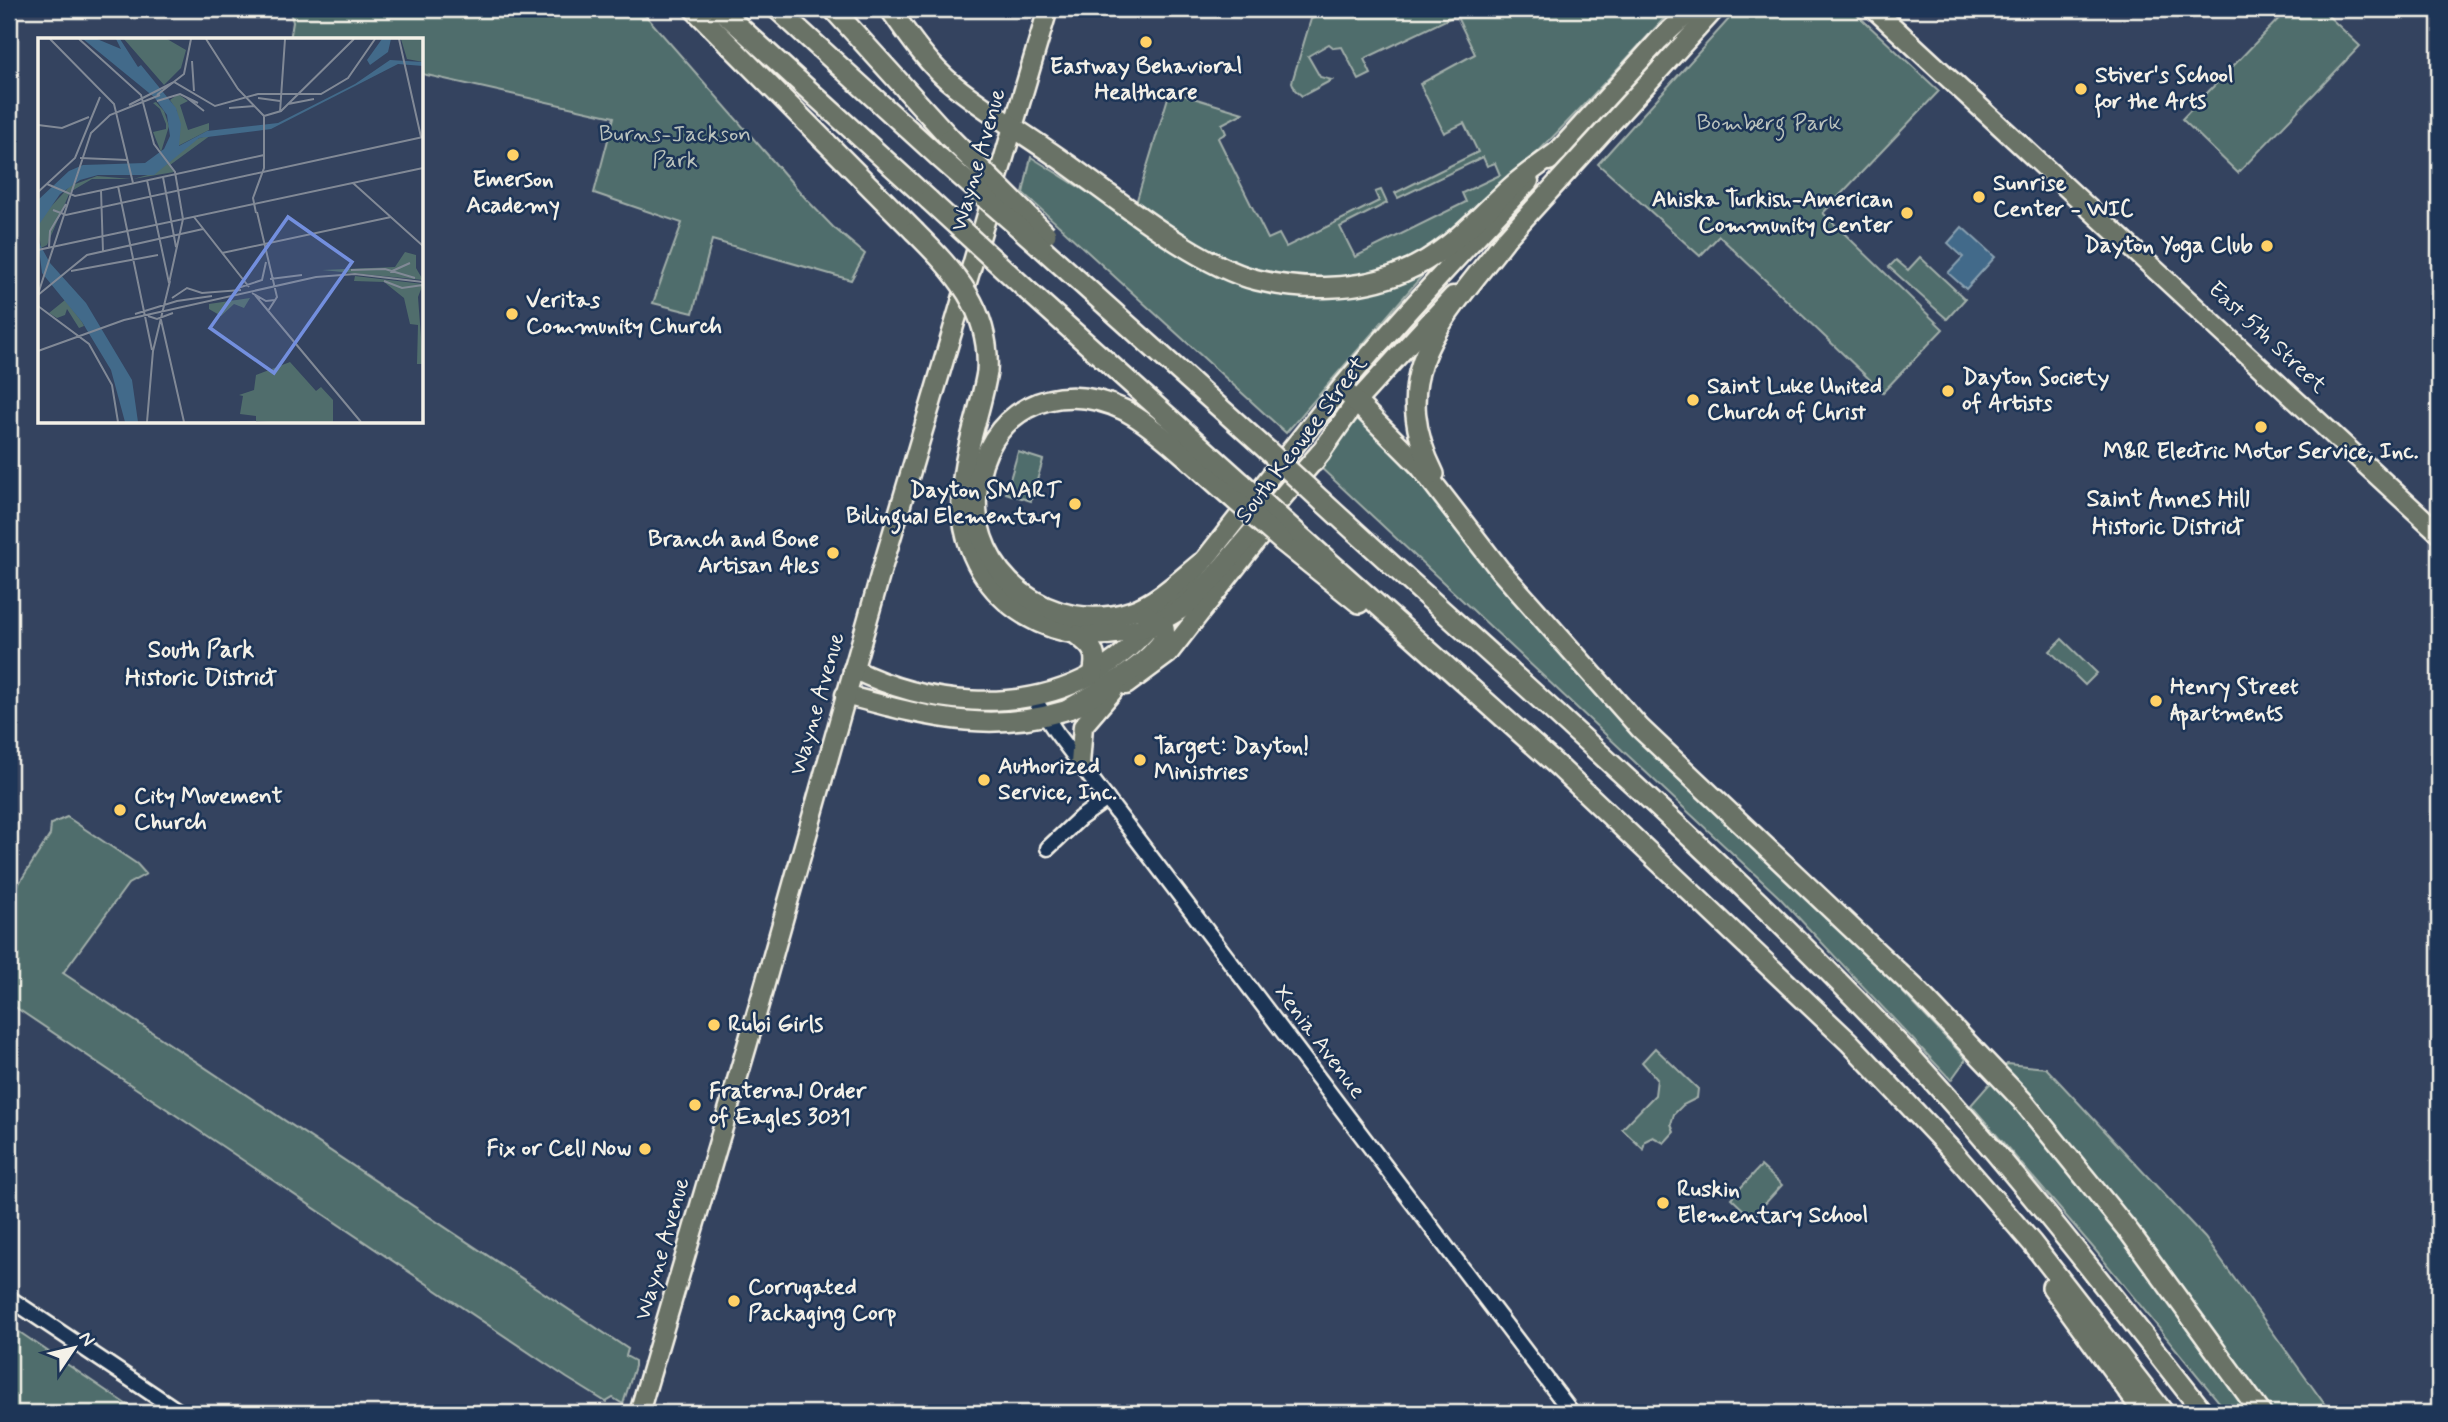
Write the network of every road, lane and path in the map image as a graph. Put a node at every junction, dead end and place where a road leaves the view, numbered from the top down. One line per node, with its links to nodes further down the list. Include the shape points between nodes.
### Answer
1 (694, 9): 23 (highway, bridge, via 914,231 975,303 986,339 987,372 969,453 962,504 964,527 987,579 1009,604 1046,626)
2 (720, 9): 17 (highway, bridge)
3 (777, 9): 12 (highway, bridge, via 940,158)
4 (833, 9): 12 (highway, bridge)
5 (890, 9): 10 (highway, via 953,84)
6 (1048, 9): 10 (main road, Wayne Avenue)
7 (1693, 9): 11 (main road, South Keowee Street)
8 (1715, 9): 13 (main road, South Keowee Street)
9 (1874, 9): 19 (main road, East 5th Street)
10 (1014, 126): 11 (highway, via 1205,257 1254,280 1306,288 1363,283 1402,273 1466,232 1512,186); 24 (main road, Wayne Avenue)
11 (1557, 152): 14 (main road, South Keowee Street, via 1447,267)
12 (1043, 241): 41 (highway, bridge, via 1802,946 1893,1039 2031,1193)
13 (1504, 241): 15 (main road, South Keowee Street); 18 (highway, via 1437,332 1420,363 1415,384 1413,408 1425,456)
14 (1342, 388): 15 (highway); 20 (main road, South Keowee Street)
15 (1356, 402): 16 (main road, South Keowee Street); 18 (highway)
16 (1321, 452): 22 (highway, via 1198,594); 26 (main road, South Keowee Street, via 1168,654)
17 (1239, 492): 21 (highway, via 1125,410 1092,399 1070,394 1040,400 1004,428 982,467 977,491 978,518 996,566 1035,604 1058,614 1084,617); 34 (highway, bridge, via 1462,680 1777,972)
18 (1448, 503): 42 (highway, via 1500,570 1640,728 1916,989 2022,1100 2130,1233)
19 (2439, 533)
20 (1201, 563): 21 (highway); 22 (main road, South Keowee Street)
21 (1132, 611): 22 (highway)
22 (1155, 621): 23 (highway, via 1130,631); 25 (main road, South Keowee Street, via 1126,651); 29 (highway, via 1164,628 1165,637 1158,648)
23 (1077, 635): 25 (highway, via 1097,658)
24 (853, 668): 27 (main road, Wayne Avenue); 28 (main road, South Keowee Street, via 875,680 933,696 984,701)
25 (1093, 675): 28 (main road, South Keowee Street)
26 (1113, 691): 29 (main road, South Keowee Street); 31 (main road, via 1083,726)
27 (845, 695): 30 (main road, South Keowee Street, via 955,721 1000,723); 37 (main road, Wayne Avenue)
28 (1032, 696): 30 (street, Xenia Avenue)
29 (1069, 709): 30 (main road, South Keowee Street)
30 (1045, 716): 31 (street, Xenia Avenue)
31 (1080, 764): 32 (street, Xenia Avenue)
32 (1107, 799): 33 (street); 38 (street, Xenia Avenue)
33 (1048, 848)
34 (1952, 1151): 39 (highway); 40 (highway, via 2049,1265)
35 (9, 1298): 36 (street)
36 (181, 1413)
37 (639, 1413)
38 (1572, 1413)
39 (2144, 1413)
40 (2164, 1413)
41 (2204, 1413)
42 (2261, 1413)

